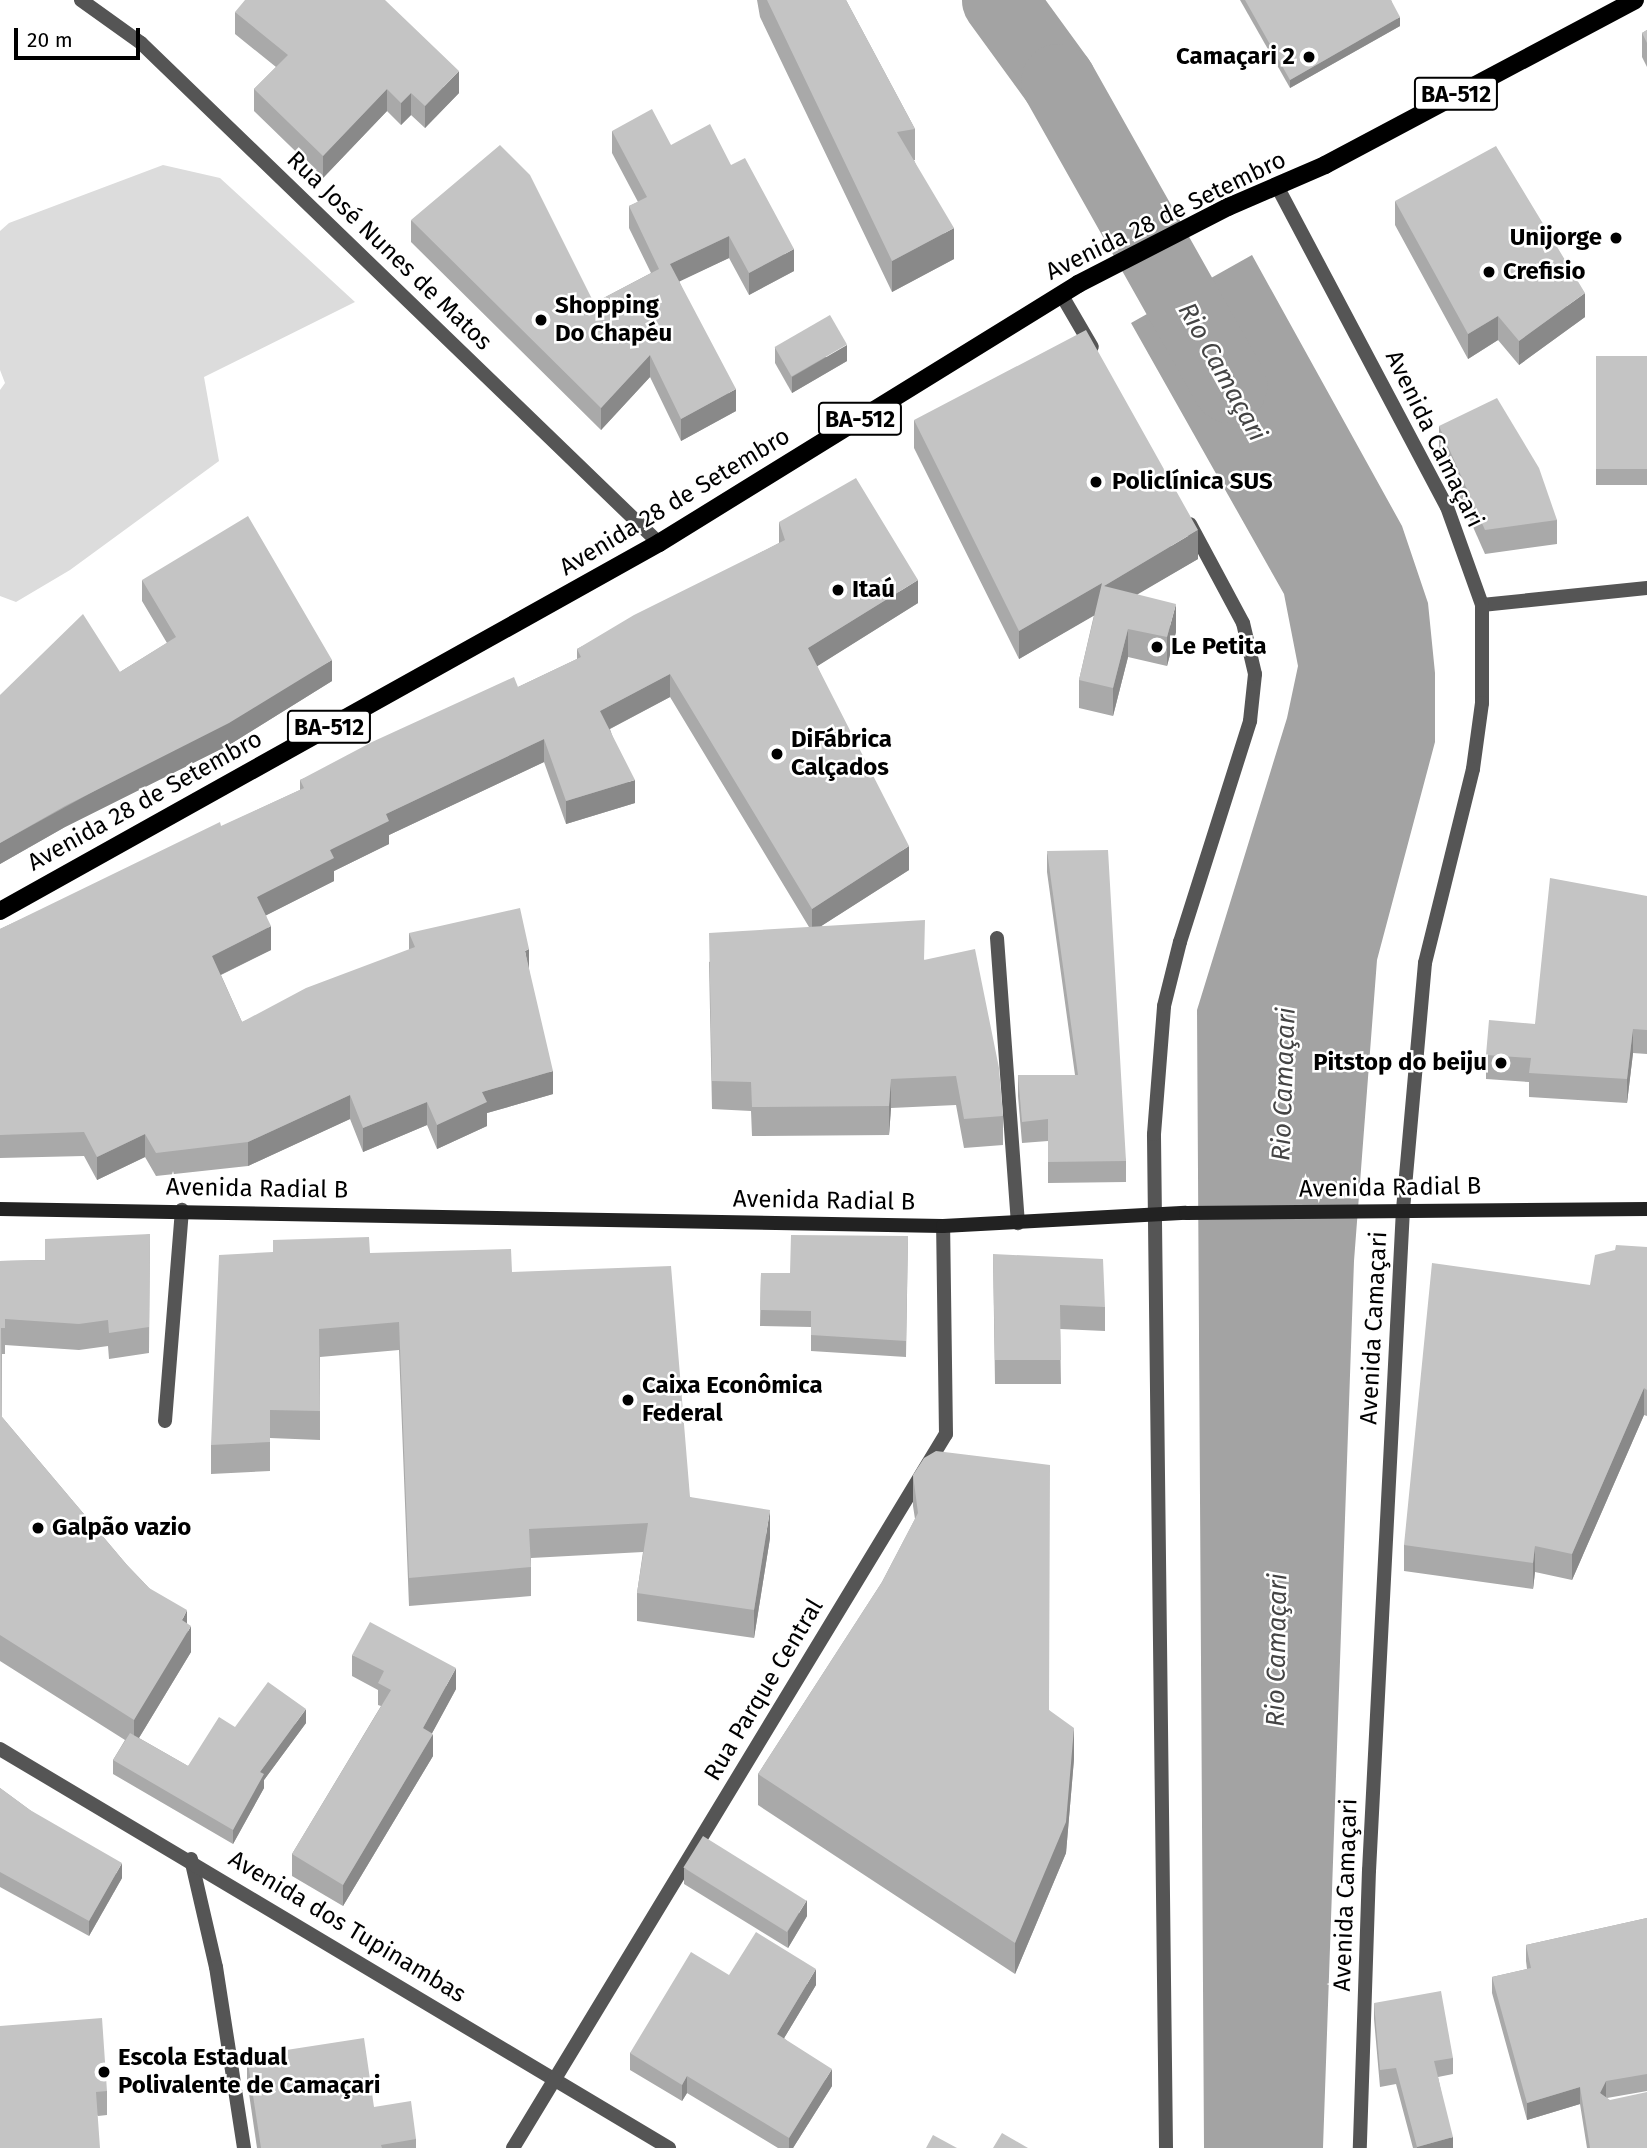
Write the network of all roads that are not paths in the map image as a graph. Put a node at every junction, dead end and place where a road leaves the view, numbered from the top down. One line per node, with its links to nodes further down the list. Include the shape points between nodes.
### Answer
1 (80, 0): 7 (street, Rua José Nunes de Matos, via 141,43)
2 (1635, 0): 3 (main road, Avenida 28 de Setembro / BA-512)
3 (1278, 188): 4 (main road, Avenida 28 de Setembro / BA-512, via 1228,207); 9 (street, Avenida Camaçari, via 1447,507)
4 (1060, 294): 5 (street); 7 (main road, Avenida 28 de Setembro / BA-512)
5 (1100, 362)
6 (1185, 515): 16 (street, via 1242,623 1255,674 1250,721 1164,1006 1154,1135)
7 (659, 543): 10 (main road, Avenida 28 de Setembro / BA-512)
8 (1647, 589): 9 (street)
9 (1482, 605): 13 (street, Avenida Camaçari, via 1482,703 1473,769 1425,963)
10 (0, 911)
11 (997, 938): 17 (street)
12 (0, 1209): 15 (main road, Avenida Radial B)
13 (1403, 1209): 14 (main road, Avenida Radial B); 16 (main road, Avenida Radial B); 27 (street, Avenida Camaçari)
14 (1647, 1209)
15 (182, 1210): 18 (main road, Avenida Radial B); 19 (street)
16 (1155, 1215): 17 (main road, Avenida Radial B); 26 (street)
17 (1018, 1223): 18 (main road, Avenida Radial B)
18 (943, 1226): 22 (street, Rua Parque Central, via 946,1434)
19 (165, 1421)
20 (0, 1749): 21 (street, Avenida dos Tupinambas)
21 (191, 1859): 22 (street, Avenida dos Tupinambas); 23 (street, via 216,1968)
22 (555, 2079): 24 (street, Rua Parque Central); 25 (street, Avenida dos Tupinambas)
23 (244, 2148)
24 (513, 2148)
25 (669, 2148)
26 (1166, 2148)
27 (1360, 2148)

